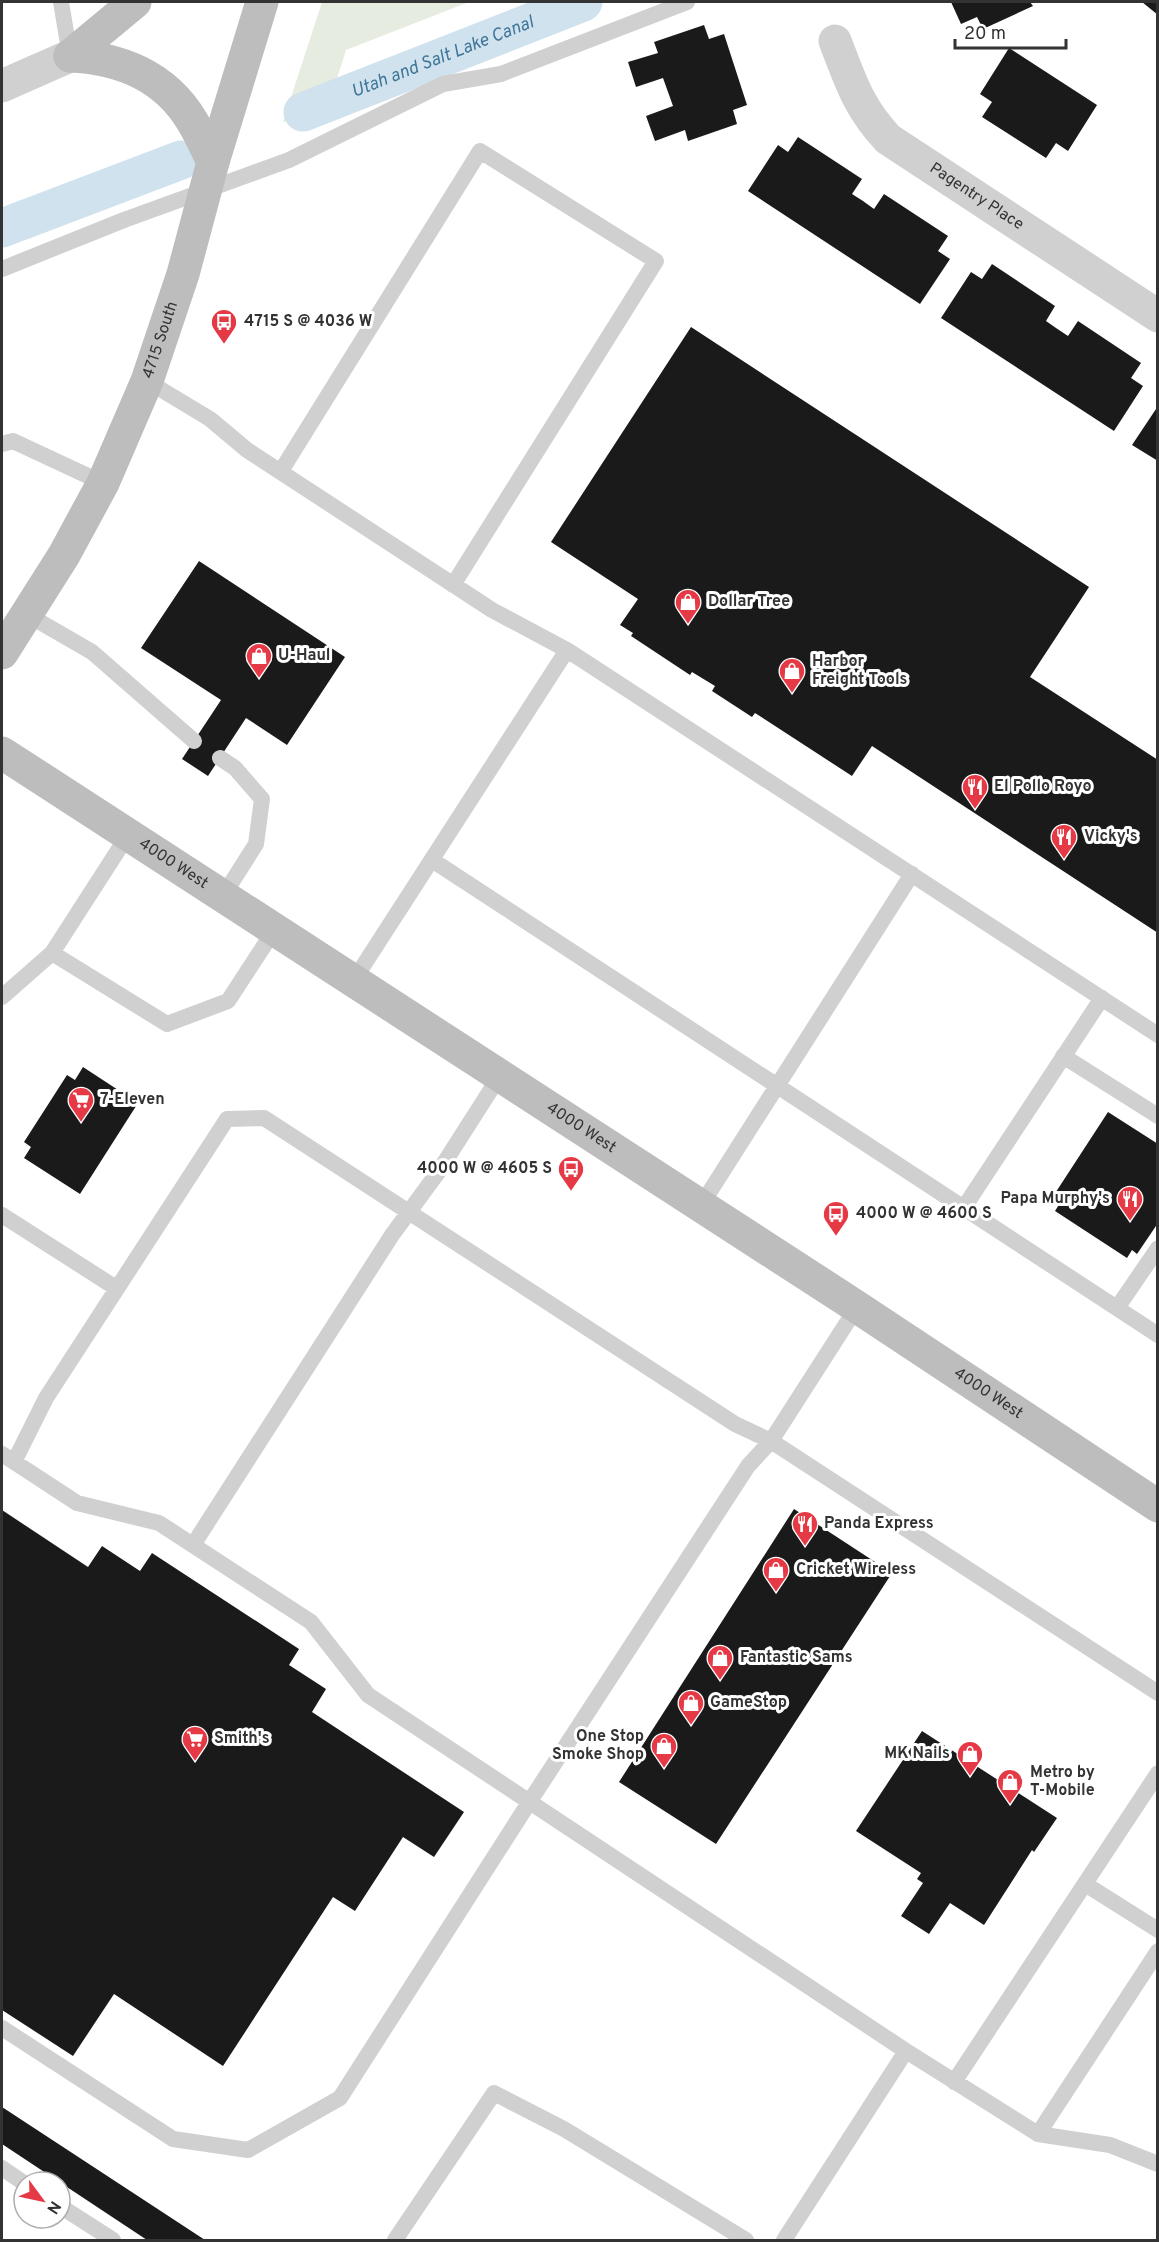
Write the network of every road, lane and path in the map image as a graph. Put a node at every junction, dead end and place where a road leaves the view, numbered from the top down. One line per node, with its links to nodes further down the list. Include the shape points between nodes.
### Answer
1 (61, 2): 6 (lane)
2 (135, 2): 6 (street)
3 (262, 2): 8 (street, 4715 South)
4 (687, 2): 8 (lane, via 501,74 443,84 289,160)
5 (835, 41): 10 (street, Pagentry Place, via 857,98 888,139)
6 (70, 56): 7 (street); 8 (street, via 117,62 159,84 192,120)
7 (2, 86)
8 (209, 176): 9 (lane); 11 (street, 4715 South, via 183,274)
9 (2, 269)
10 (1158, 316)
11 (147, 381): 13 (lane, via 210,419); 14 (street, 4715 South)
12 (2, 444): 14 (lane, via 13,441)
13 (281, 471): 15 (lane); 15 (lane, via 480,151 656,261)
14 (103, 483): 16 (street, 4715 South)
15 (453, 585): 17 (lane)
16 (27, 615): 18 (street, 4715 South); 19 (lane, via 92,652)
17 (567, 650): 23 (lane); 24 (lane)
18 (2, 653)
19 (194, 741)
20 (2, 753): 22 (street, 4000 West)
21 (220, 758): 25 (lane, via 235,768 262,799 256,844)
22 (128, 835): 25 (street, 4000 West); 27 (lane)
23 (432, 860): 28 (lane); 34 (lane)
24 (912, 874): 30 (lane); 34 (lane)
25 (223, 896): 26 (street, 4000 West)
26 (275, 930): 27 (lane, via 228,1001 168,1024); 28 (street, 4000 West)
27 (52, 953): 29 (lane)
28 (354, 980): 33 (street, 4000 West)
29 (2, 997)
30 (1102, 998): 31 (lane); 32 (lane)
31 (1158, 1035)
32 (1063, 1056): 35 (lane); 37 (lane)
33 (499, 1077): 36 (street, 4000 West); 38 (lane)
34 (777, 1086): 36 (lane); 37 (lane)
35 (1158, 1116)
36 (700, 1207): 42 (street, 4000 West)
37 (963, 1209): 43 (lane)
38 (409, 1211): 41 (lane, via 264,1118 227,1119); 45 (lane, via 735,1424); 48 (lane)
39 (2, 1215): 41 (lane)
40 (1158, 1248): 43 (lane)
41 (116, 1288): 46 (lane)
42 (856, 1307): 45 (lane); 47 (street, 4000 West)
43 (1117, 1308): 44 (lane)
44 (1158, 1335)
45 (771, 1441): 49 (lane); 51 (lane, via 748,1466)
46 (8, 1458): 48 (lane, via 77,1503 159,1523)
47 (1158, 1505)
48 (193, 1545): 51 (lane, via 311,1622 368,1695)
49 (1158, 1693)
50 (1158, 1773): 52 (lane)
51 (530, 1801): 55 (lane, via 340,2098 248,2150 173,2139); 56 (lane)
52 (1085, 1884): 53 (lane); 57 (lane)
53 (1158, 1930)
54 (1158, 1951): 58 (lane)
55 (2, 2028)
56 (906, 2051): 57 (lane); 64 (lane)
57 (954, 2082): 58 (lane)
58 (1038, 2134): 59 (lane, via 1110,2145)
59 (1158, 2164)
60 (72, 2214): 61 (lane)
61 (113, 2241)
62 (395, 2241): 63 (lane, via 494,2093 564,2129)
63 (746, 2241)
64 (784, 2241)

